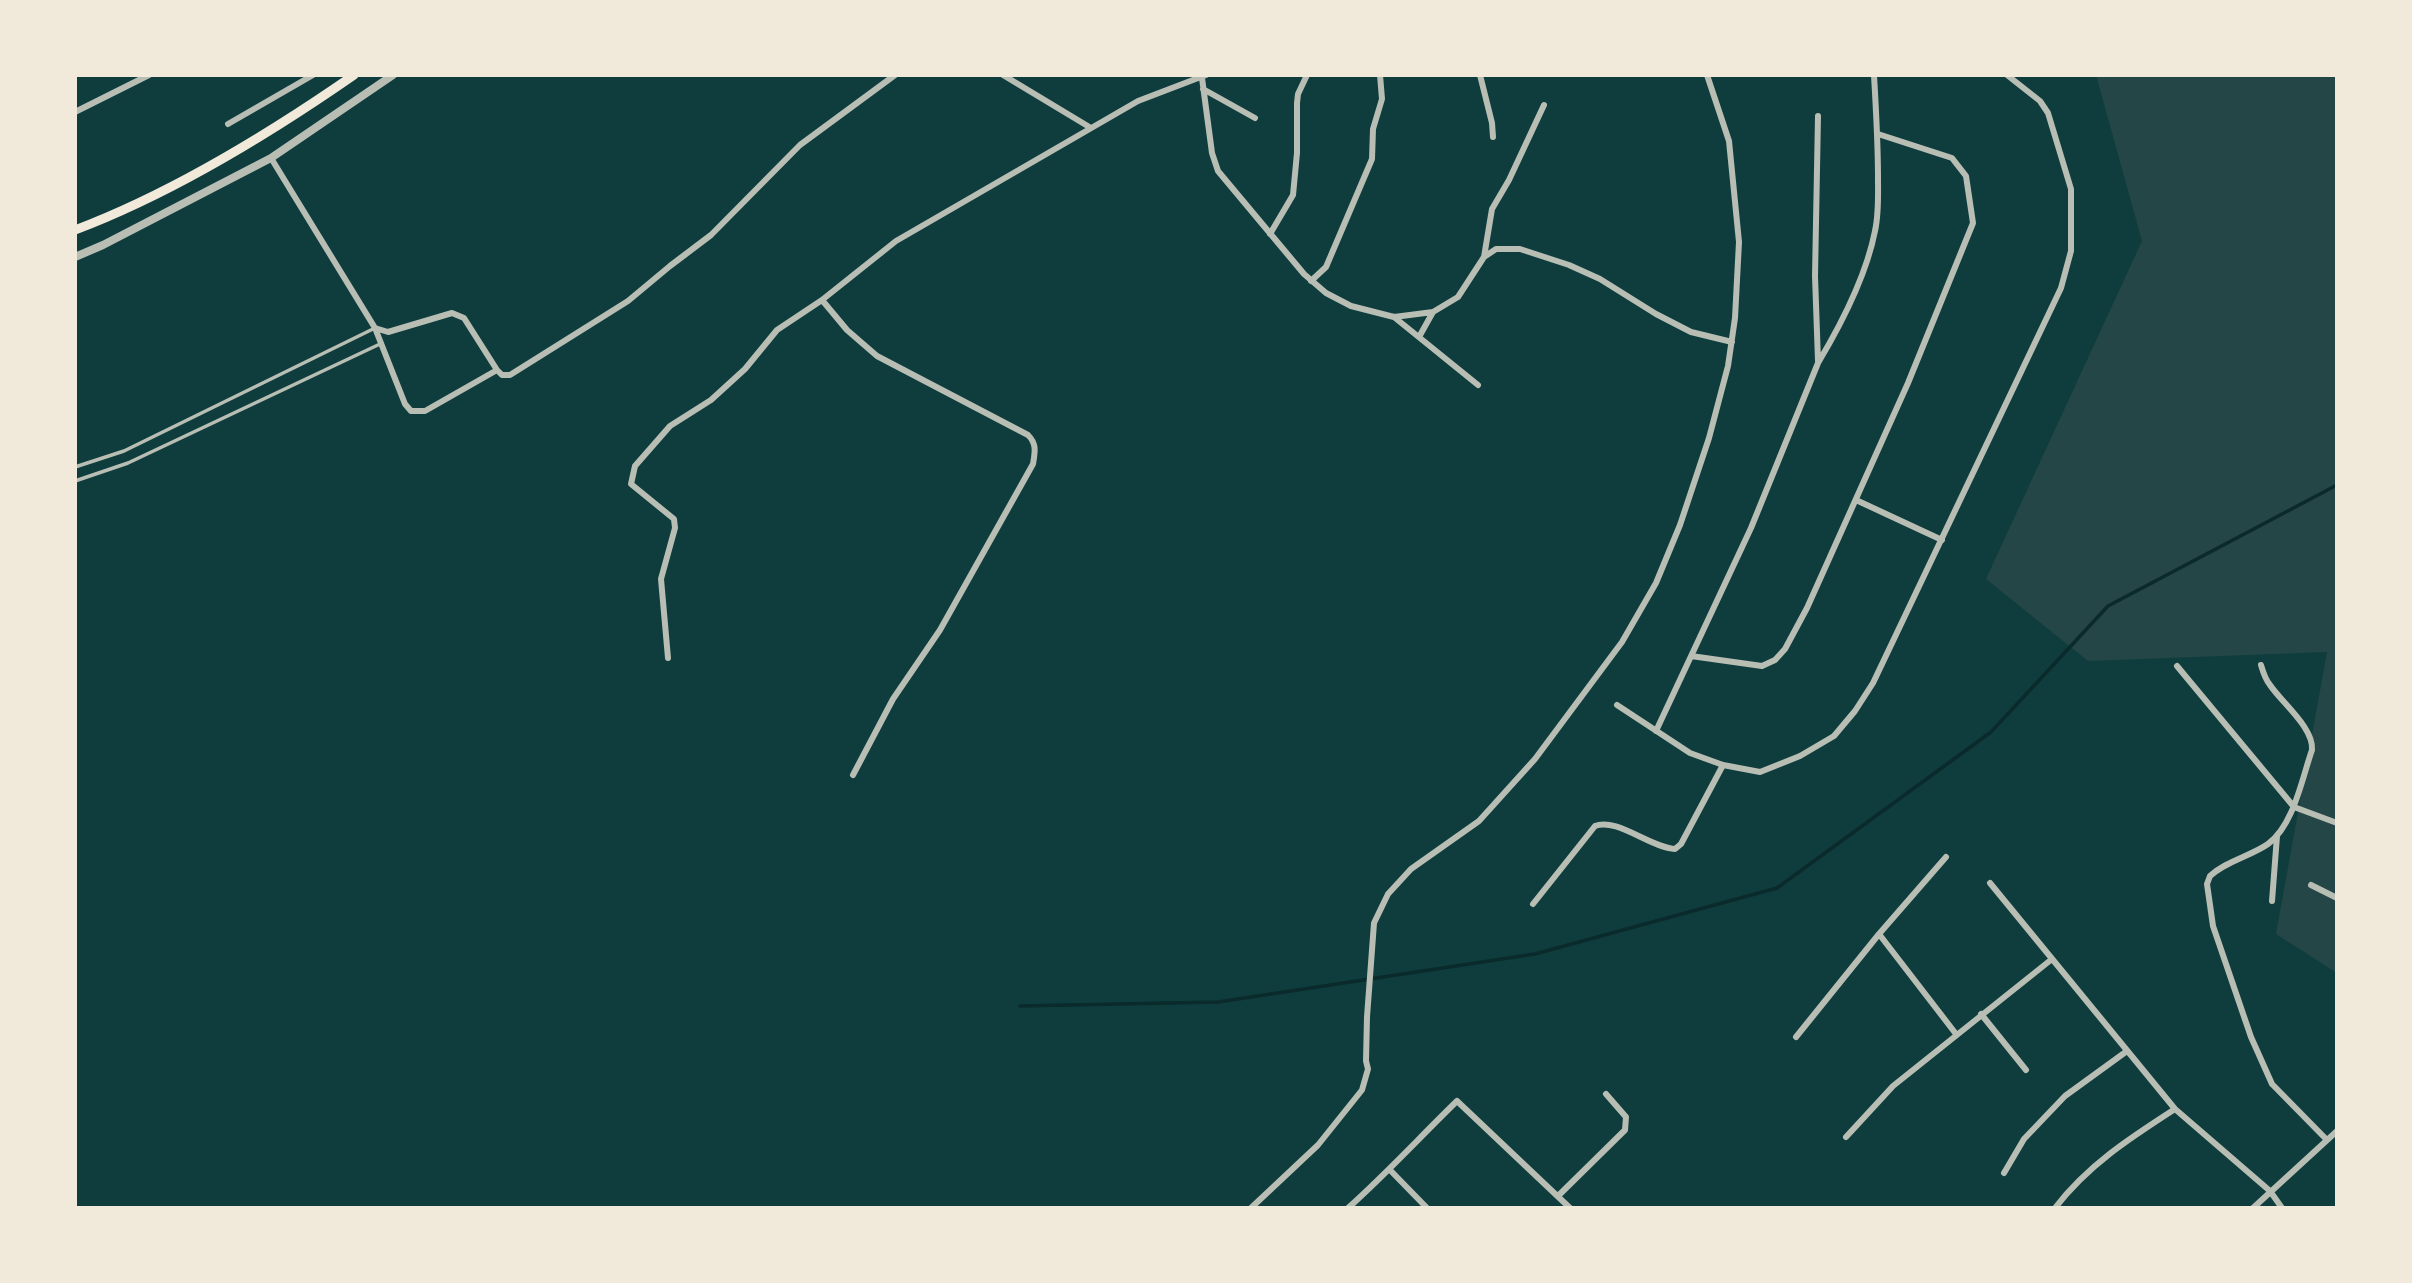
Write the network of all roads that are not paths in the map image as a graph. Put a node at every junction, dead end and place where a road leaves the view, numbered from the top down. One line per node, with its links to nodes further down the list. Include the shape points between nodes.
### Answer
1 (149, 75): 16 (street)
2 (313, 75): 19 (street)
3 (355, 75): 24 (main road, via 184,180)
4 (393, 75): 23 (street)
5 (895, 75): 38 (street, via 800,145 711,235 628,301 510,375)
6 (1003, 75): 20 (street)
7 (1307, 75): 25 (street, via 1298,94 1293,194)
8 (1380, 75): 28 (street, via 1382,99 1373,129 1372,159 1326,267)
9 (1480, 75): 22 (street)
10 (1707, 75): 35 (street, via 1728,141 1739,242)
11 (1874, 75): 21 (street)
12 (2007, 75): 43 (street, via 2048,113 2071,189 2071,251 2061,288)
13 (1204, 77): 14 (street); 20 (street, via 1146,97)
14 (1203, 89): 18 (street); 25 (street, via 1218,171)
15 (1544, 105): 27 (street, via 1492,209)
16 (75, 112)
17 (1818, 116): 37 (street)
18 (1255, 118)
19 (228, 124)
20 (1090, 128): 29 (street, via 896,241)
21 (1878, 134): 37 (street, via 1875,230 1863,274); 42 (street, via 1952,158 1966,176 1973,223)
22 (1493, 137)
23 (271, 158): 26 (street); 32 (street)
24 (75, 230)
25 (1270, 234): 28 (street)
26 (75, 257)
27 (1484, 257): 30 (street, via 1458,297); 35 (street, via 1496,249 1520,249 1569,265 1691,332)
28 (1311, 281): 31 (street, via 1352,306)
29 (822, 300): 45 (street, via 777,330 745,369 711,400 670,426 635,466 631,484 674,519 662,579); 51 (street, via 877,356 1028,435 1036,449 1033,464 940,630 893,699)
30 (1433, 312): 31 (street); 34 (street)
31 (1394, 317): 34 (street)
32 (375, 328): 33 (street); 36 (street); 40 (lane, via 124,451)
33 (388, 332): 36 (street); 38 (street, via 458,314)
34 (1419, 337): 39 (street)
35 (1732, 342): 77 (street, via 1709,438 1656,583 1622,642 1535,759 1479,821 1411,869 1388,894 1374,923 1362,1090 1318,1145)
36 (382, 344): 38 (street, via 405,404 419,413); 41 (lane, via 128,463)
37 (1818, 363): 44 (street, via 1751,528)
38 (497, 370)
39 (1478, 385)
40 (75, 467)
41 (75, 481)
42 (1856, 499): 43 (street); 44 (street, via 1807,608 1775,660 1762,666)
43 (1942, 540): 50 (street, via 1873,683 1834,736 1760,772)
44 (1691, 656): 49 (street)
45 (668, 658)
46 (2261, 665): 52 (street, via 2270,686 2313,743)
47 (2177, 666): 52 (street)
48 (1617, 705): 49 (street)
49 (1656, 731): 50 (street)
50 (1723, 765): 60 (street, via 1675,849 1664,849 1602,823)
51 (853, 775)
52 (2294, 807): 53 (street); 54 (street)
53 (2337, 823)
54 (2277, 836): 59 (street); 72 (street, via 2210,876 2213,926 2272,1084)
55 (1946, 857): 61 (street)
56 (1990, 883): 62 (street)
57 (2311, 885): 58 (street)
58 (2337, 898)
59 (2272, 901)
60 (1533, 905)
61 (1879, 934): 64 (street); 65 (street)
62 (2052, 959): 63 (street); 66 (street)
63 (1981, 1014): 64 (street); 67 (street)
64 (1956, 1034): 71 (street, via 1893,1086)
65 (1796, 1037)
66 (2126, 1051): 69 (street); 74 (street, via 2065,1096 2024,1139)
67 (2026, 1070)
68 (1606, 1094): 76 (street, via 1626,1116 1625,1129)
69 (2175, 1109): 75 (street); 81 (street, via 2118,1146 2081,1177)
70 (2337, 1131): 72 (street)
71 (1846, 1137)
72 (2327, 1140): 75 (street)
73 (1390, 1170): 76 (street, via 1457,1101); 78 (street); 79 (street)
74 (2004, 1173)
75 (2270, 1191): 82 (street); 83 (street)
76 (1558, 1196): 80 (street)
77 (1251, 1208)
78 (1348, 1208)
79 (1427, 1208)
80 (1570, 1208)
81 (2055, 1208)
82 (2253, 1208)
83 (2281, 1208)

